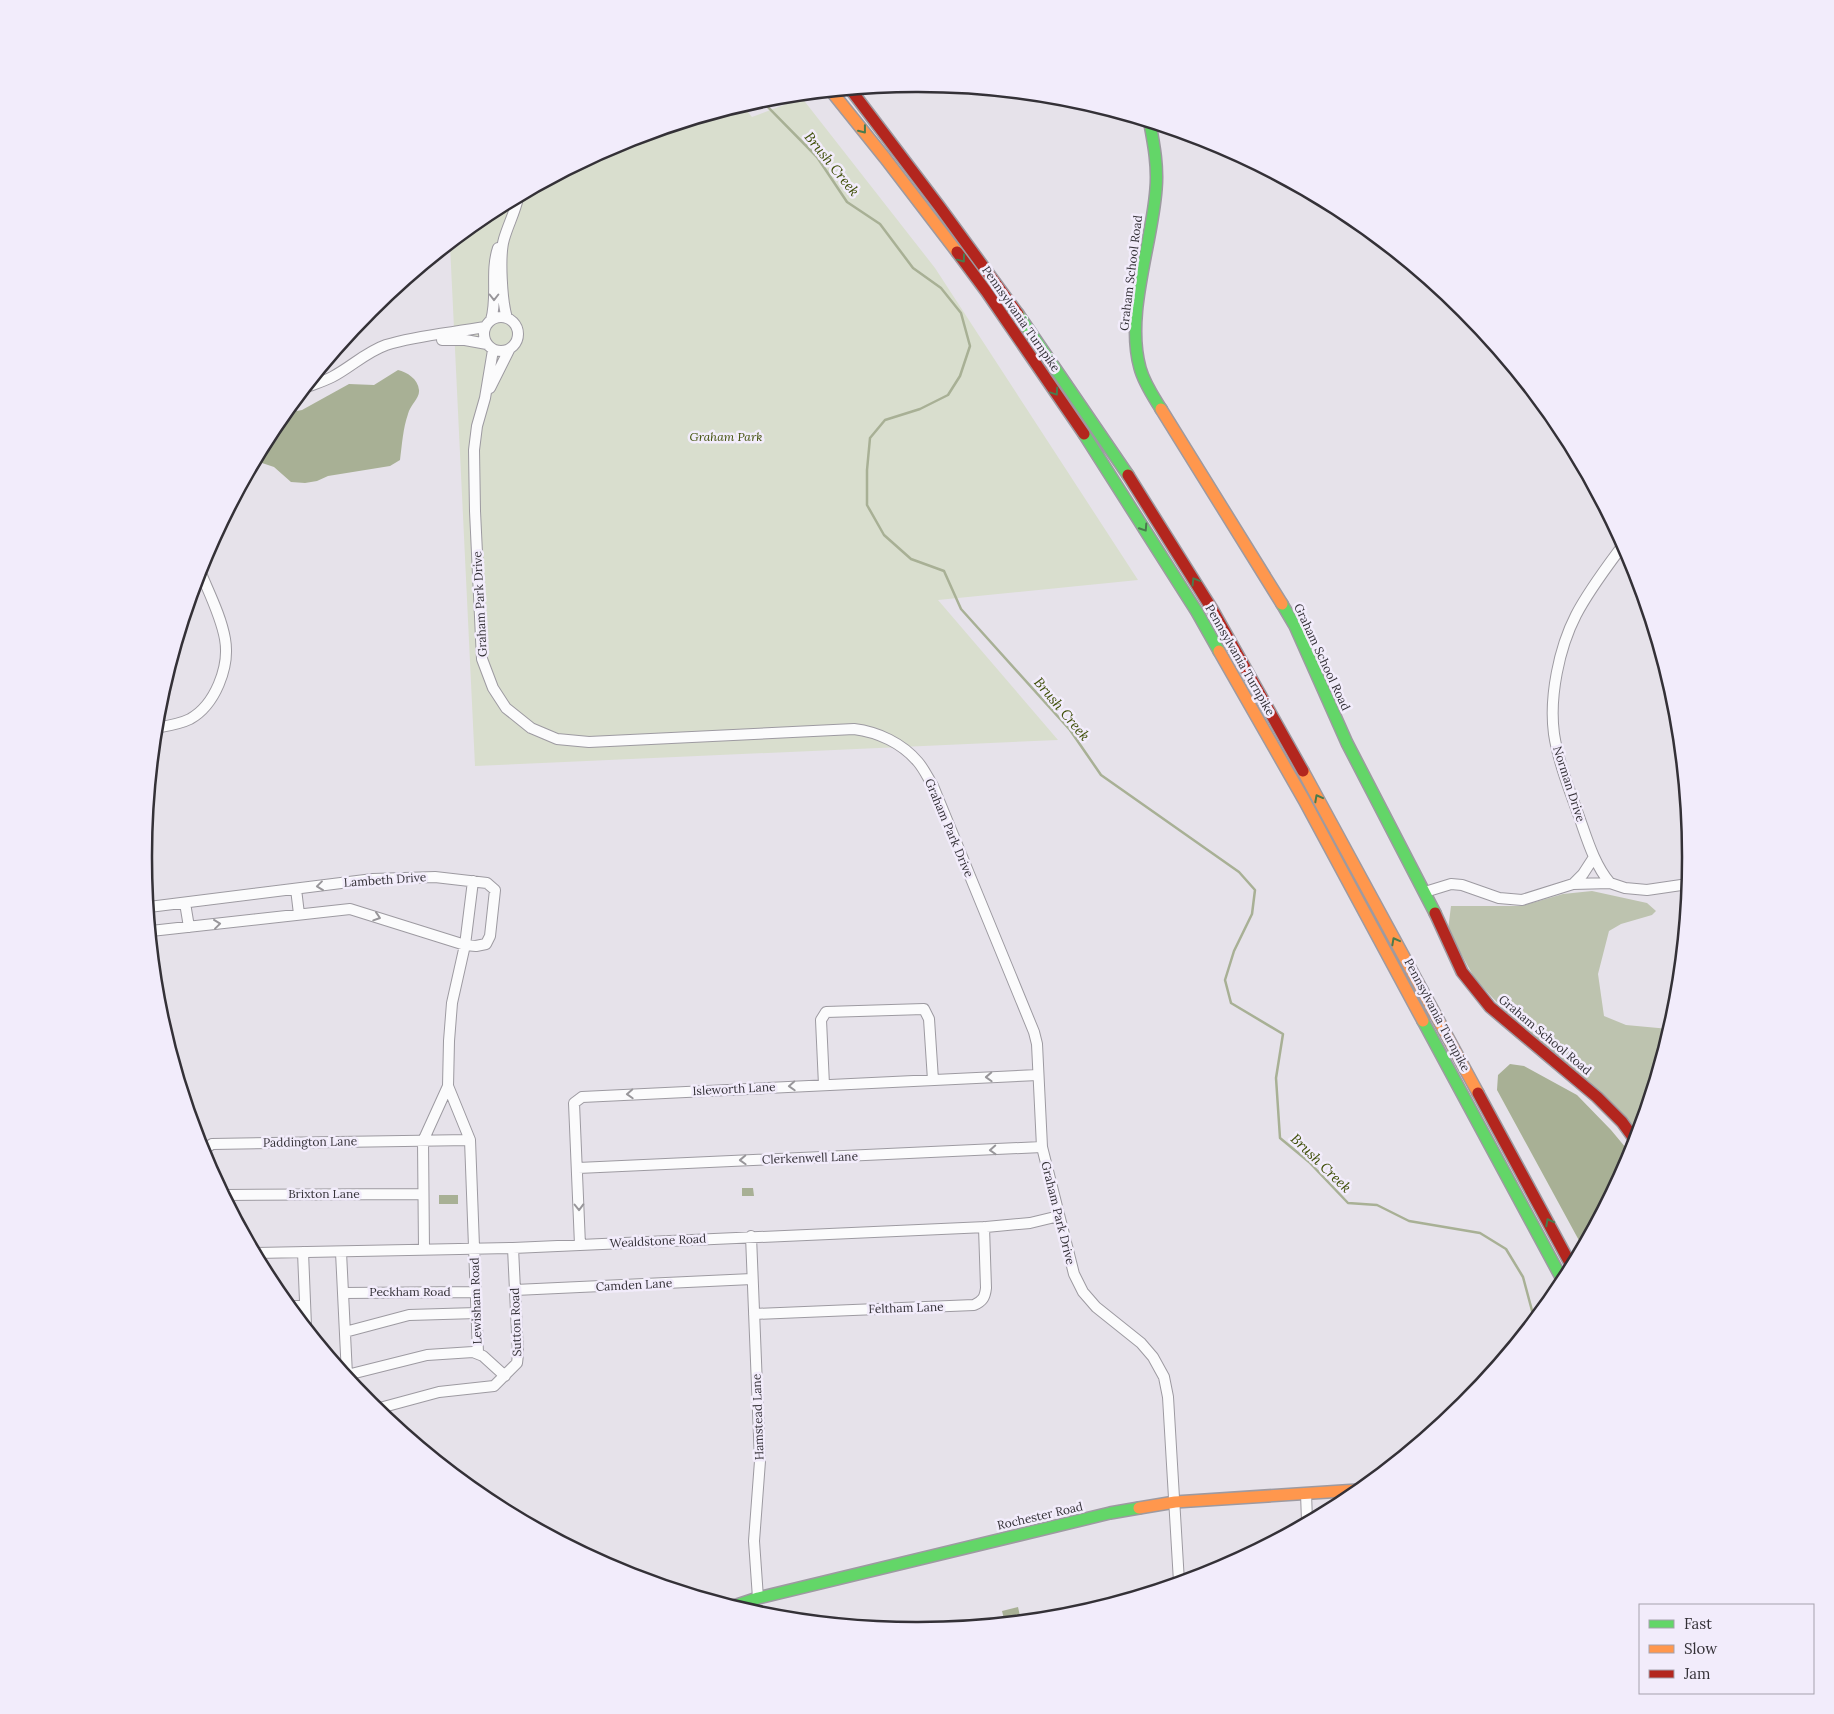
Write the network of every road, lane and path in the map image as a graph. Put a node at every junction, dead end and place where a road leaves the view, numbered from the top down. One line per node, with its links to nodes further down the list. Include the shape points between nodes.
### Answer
1 (855, 95): 51 (main road, Pennsylvania Turnpike, one-way to 1, via 1247,670 1184,563 1074,393 964,239)
2 (836, 97): 52 (main road, Pennsylvania Turnpike, one-way to 52, via 986,291 1078,425 1197,612 1304,800)
3 (1151, 130): 22 (main road, Graham School Road, via 1156,188 1139,300 1136,337 1139,364 1150,391 1295,626 1347,743)
4 (515, 207): 5 (street, Graham Park Drive)
5 (503, 242): 6 (street, Graham Park Drive); 7 (street, Graham Park Drive, one-way to 7, via 497,249 494,306)
6 (507, 318): 7 (street, via 499,317); 10 (street, Graham Park Drive, via 515,324 518,333)
7 (488, 324): 8 (street); 9 (street, Graham Park Drive, via 484,333)
8 (411, 339): 9 (street, via 465,340); 11 (street, via 385,345)
9 (490, 347): 10 (street, via 501,352); 12 (street, Graham Park Drive)
10 (509, 350): 12 (street, Graham Park Drive)
11 (318, 382)
12 (485, 398): 29 (street, Graham Park Drive, via 477,426 474,469 482,659 493,688 506,708 531,728 557,739 589,742 854,729 871,731 897,744 918,762 933,786 1034,1032)
13 (1618, 552): 16 (street, Norman Drive, via 1576,616 1561,655 1554,692 1554,733 1561,765)
14 (204, 582): 15 (street, via 226,640 222,676 216,691 190,719)
15 (164, 726)
16 (1594, 858): 18 (street, Norman Drive); 19 (street)
17 (473, 881): 21 (street, Lambeth Drive, one-way to 21, via 436,877 382,879); 28 (street); 28 (street, Lambeth Drive, via 487,883 495,890 490,936 486,944)
18 (1610, 883): 19 (street); 20 (street, via 1647,890)
19 (1573, 884): 22 (street, via 1522,900 1499,898 1451,884)
20 (1681, 885)
21 (296, 888): 23 (street, Lambeth Drive); 25 (street)
22 (1424, 892): 33 (main road, Graham School Road, via 1462,972 1490,1007 1597,1097)
23 (185, 903): 24 (street, Lambeth Drive); 26 (street)
24 (154, 906)
25 (299, 914): 26 (street, Lambeth Drive, one-way to 25); 28 (street, Lambeth Drive, one-way to 28, via 350,909)
26 (189, 927): 27 (street, Lambeth Drive)
27 (156, 930)
28 (465, 945): 32 (street, via 452,1003)
29 (1038, 1075): 30 (street, Isleworth Lane, one-way to 30); 37 (street, Graham Park Drive)
30 (933, 1080): 31 (street, Isleworth Lane); 31 (street, via 929,1019 924,1009 826,1012 821,1020)
31 (824, 1085): 38 (street, Isleworth Lane, one-way to 38, via 582,1097 574,1102)
32 (448, 1086): 34 (street); 35 (street)
33 (1630, 1133)
34 (470, 1140): 35 (street); 46 (street)
35 (423, 1141): 36 (street, Paddington Lane); 39 (street)
36 (209, 1146)
37 (1042, 1148): 38 (street, Clerkenwell Lane, one-way to 38); 41 (street, Graham Park Drive)
38 (578, 1168): 44 (street, Isleworth Lane, one-way to 44)
39 (423, 1194): 40 (street, Brixton Lane); 47 (street)
40 (231, 1195)
41 (1059, 1216): 42 (street, Wealdstone Road, via 1030,1223); 70 (street, Graham Park Drive, via 1077,1283 1096,1307 1141,1343 1164,1377)
42 (984, 1227): 43 (street, Wealdstone Road); 60 (street, Feltham Lane, via 985,1296 974,1305)
43 (750, 1236): 44 (street, Wealdstone Road); 53 (street, Hamstead Lane)
44 (580, 1245): 45 (street, Wealdstone Road)
45 (513, 1248): 46 (street, Wealdstone Road); 54 (street, Sutton Road)
46 (474, 1249): 47 (street, Wealdstone Road); 55 (street, Lewisham Road)
47 (424, 1250): 49 (street, Wealdstone Road)
48 (303, 1252): 49 (street, Wealdstone Road); 50 (street, Wealdstone Road); 58 (street)
49 (342, 1252): 56 (street)
50 (263, 1253)
51 (1568, 1257)
52 (1559, 1272)
53 (752, 1279): 54 (street, Camden Lane); 60 (street, Hamstead Lane)
54 (515, 1290): 66 (street, Sutton Road, via 517,1363)
55 (476, 1292): 56 (street, Peckham Road); 59 (street, Lewisham Road)
56 (343, 1293): 62 (street)
57 (298, 1306): 58 (street)
58 (306, 1306): 61 (street)
59 (477, 1313): 62 (street, via 409,1315); 63 (street, Lewisham Road)
60 (754, 1314): 73 (street, Hamstead Lane, via 760,1461 754,1541)
61 (306, 1316)
62 (345, 1332): 64 (street)
63 (478, 1353): 65 (street, Lewisham Road, via 432,1354); 66 (street, Lewisham Road)
64 (347, 1366)
65 (353, 1373)
66 (505, 1376): 67 (street, via 494,1386 439,1392)
67 (385, 1406)
68 (1345, 1491): 69 (main road, Rochester Road)
69 (1306, 1493): 70 (main road, Rochester Road); 71 (street)
70 (1175, 1502): 72 (street, Graham Park Drive); 73 (main road, Rochester Road, via 1102,1515)
71 (1307, 1514)
72 (1179, 1575)
73 (758, 1598): 74 (main road, Rochester Road); 75 (main road)
74 (747, 1602)
75 (758, 1605)

